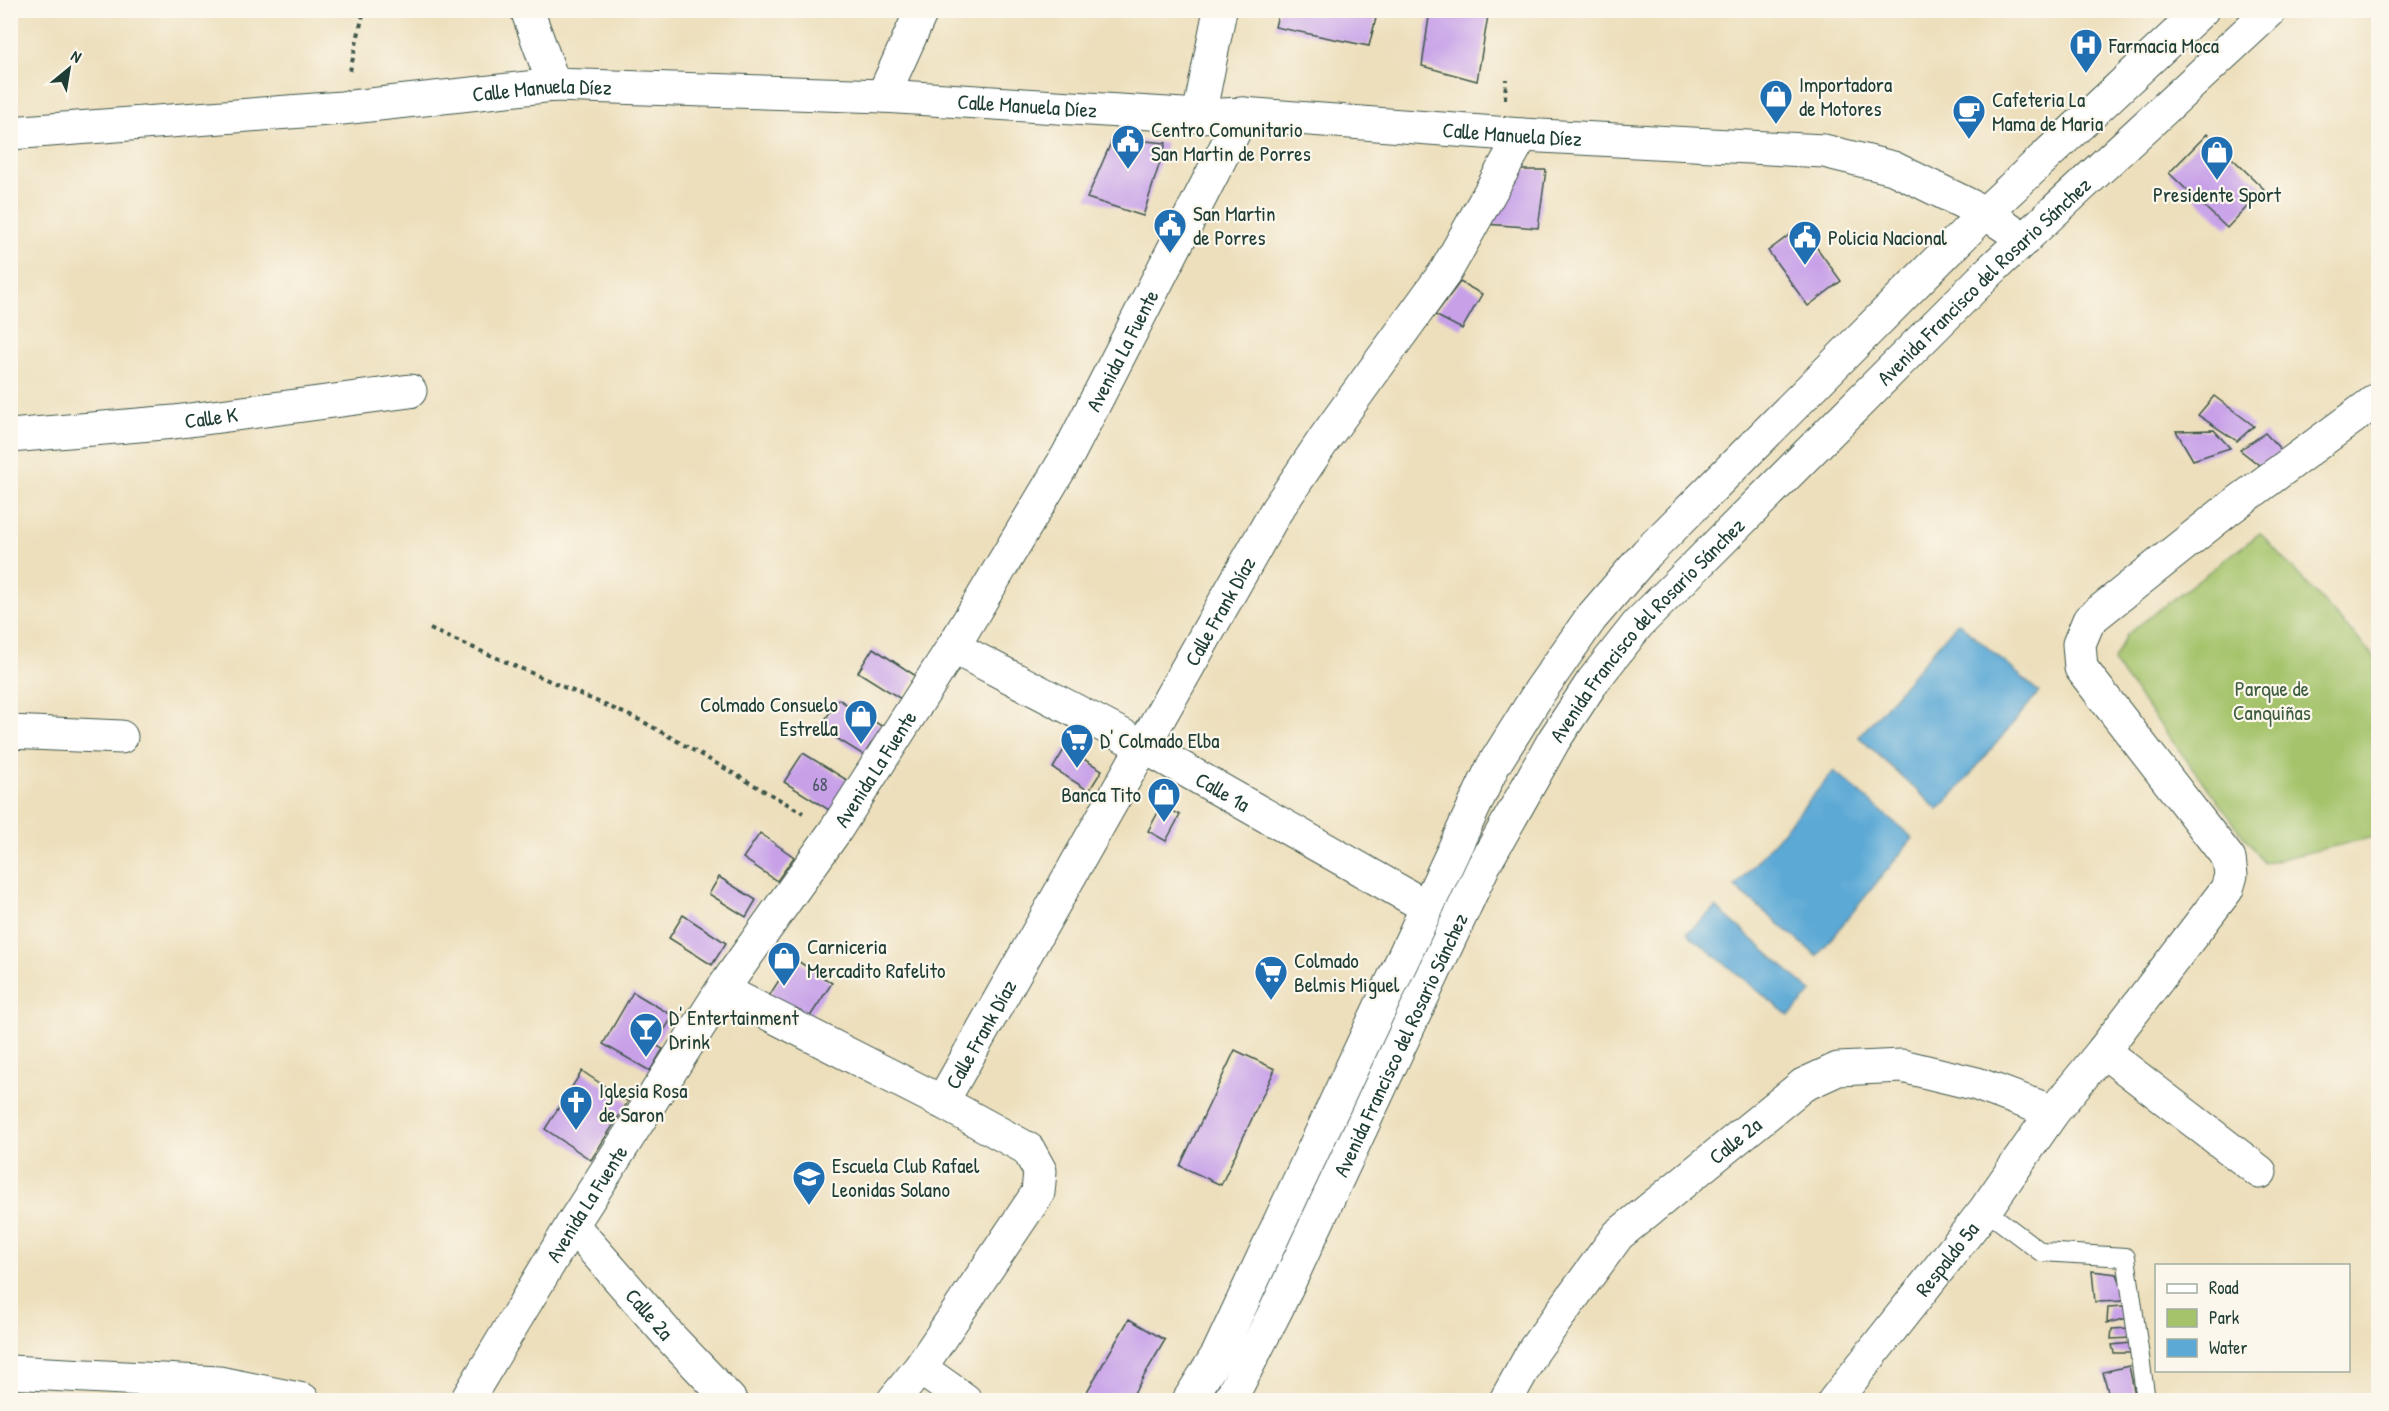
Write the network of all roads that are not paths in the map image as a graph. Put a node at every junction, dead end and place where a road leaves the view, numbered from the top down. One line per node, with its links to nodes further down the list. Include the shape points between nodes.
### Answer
1 (527, 10): 6 (street)
2 (922, 10): 7 (street)
3 (1220, 10): 9 (street)
4 (2202, 10): 12 (street, Avenida Francisco del Rosario Sánchez)
5 (2271, 10): 13 (street, Avenida Francisco del Rosario Sánchez)
6 (554, 85): 7 (street, Calle Manuela Díez); 10 (street, Calle Manuela Díez, via 342,108)
7 (883, 96): 9 (street, Calle Manuela Díez)
8 (1243, 114): 9 (street, Calle Manuela Díez); 11 (street, Calle Manuela Díez); 17 (street, Avenida La Fuente, via 1068,455)
9 (1198, 116)
10 (10, 133)
11 (1522, 135): 12 (street, Calle Manuela Díez, via 1824,151 1893,168); 20 (street, Calle Frank Díaz, via 1446,271 1276,511)
12 (1985, 213): 13 (street, Calle Manuela Díez); 21 (street, Avenida Francisco del Rosario Sánchez, via 1647,553 1591,618 1493,766)
13 (2025, 239): 37 (street, Avenida Francisco del Rosario Sánchez, via 1638,624 1593,681 1554,740 1484,865)
14 (410, 391): 16 (street, Calle K, via 174,422)
15 (2379, 399): 23 (street, Respaldo 5a, via 2089,620 2079,644 2081,668 2229,859 2231,875 2227,889)
16 (10, 436)
17 (953, 647): 20 (street, Calle 1a); 22 (street, Avenida La Fuente, via 835,831)
18 (10, 732): 19 (street)
19 (121, 737)
20 (1143, 746): 21 (street, Calle 1a); 24 (street, Calle Frank Díaz)
21 (1427, 907): 36 (street, Avenida Francisco del Rosario Sánchez, via 1218,1354)
22 (722, 990): 24 (street, Calle Frank Díaz); 28 (street, Avenida La Fuente)
23 (2103, 1051): 25 (street, Respaldo 5a); 26 (street)
24 (942, 1102): 29 (street, Calle Frank Díaz, via 1028,1149 1040,1171 1038,1193)
25 (2053, 1112): 27 (street, Respaldo 5a); 38 (street, Calle 2a, via 1977,1084 1902,1066 1838,1069 1803,1085 1618,1235 1534,1350)
26 (2260, 1172)
27 (1985, 1210): 39 (street, Respaldo 5a); 40 (lane, via 2041,1252 2126,1257)
28 (572, 1225): 32 (street, Avenida La Fuente); 33 (street, Calle 2a)
29 (920, 1368): 34 (street, Calle Frank Díaz); 35 (street)
30 (10, 1372): 31 (street, via 219,1383)
31 (303, 1401)
32 (467, 1401)
33 (730, 1401)
34 (894, 1401)
35 (965, 1401)
36 (1189, 1401)
37 (1230, 1401)
38 (1506, 1401)
39 (1835, 1401)
40 (2146, 1401)

